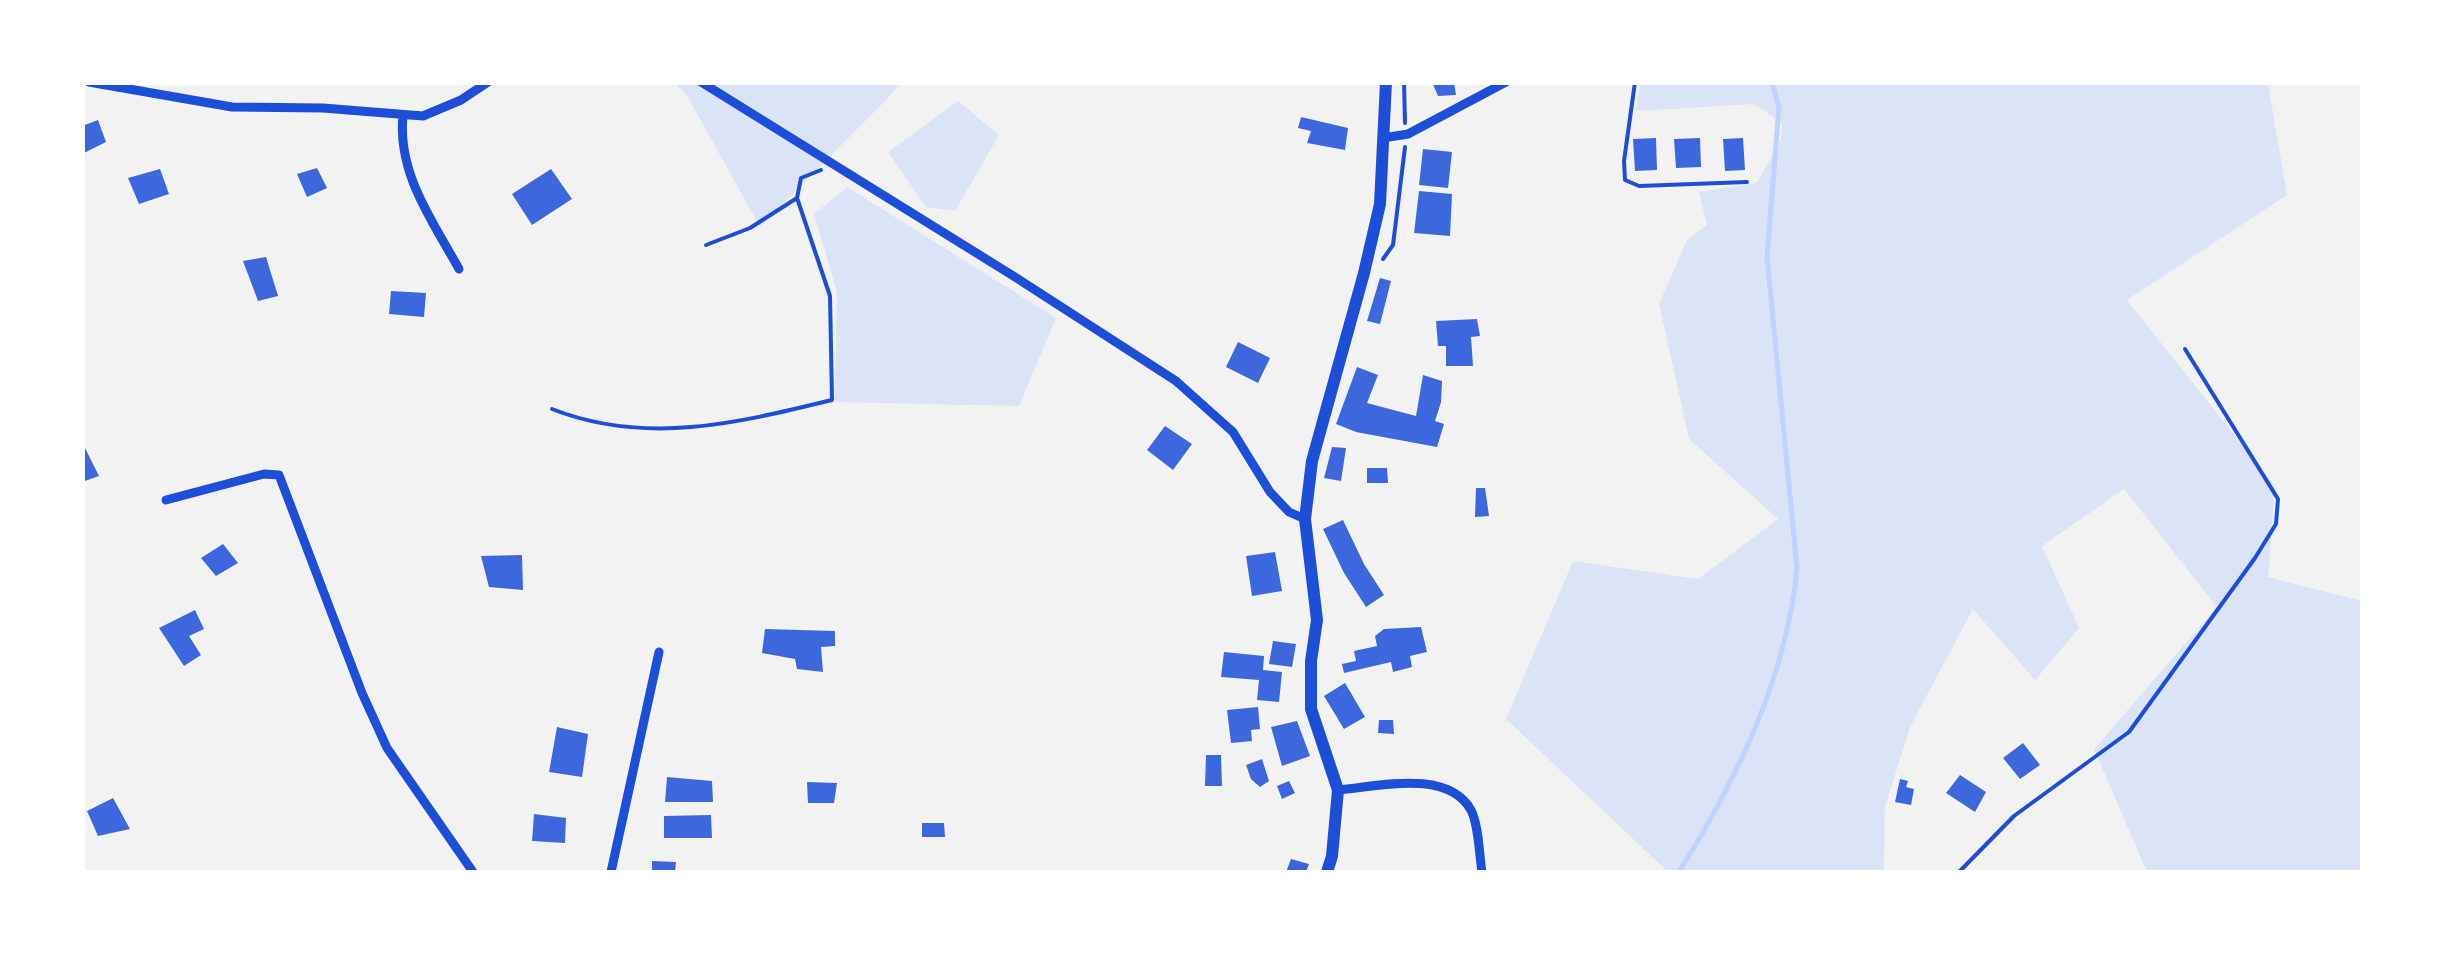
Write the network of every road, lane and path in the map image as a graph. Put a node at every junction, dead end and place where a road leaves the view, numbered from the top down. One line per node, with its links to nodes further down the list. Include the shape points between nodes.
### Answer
1 (89, 82): 7 (street)
2 (488, 82): 8 (street, via 423,116)
3 (701, 82): 10 (street)
4 (1386, 82): 9 (main road)
5 (1506, 82): 9 (street, via 1408,134)
6 (1635, 82): 11 (path, via 1625,180 1639,186)
7 (113, 84): 8 (street, via 232,106)
8 (403, 114): 14 (street, via 400,142 410,178)
9 (1383, 138): 18 (main road, via 1380,204 1312,462)
10 (834, 165): 12 (path, via 801,178); 18 (street, via 1176,382 1233,432 1270,492)
11 (1748, 182)
12 (797, 198): 13 (path, via 750,228); 16 (path, via 830,296 832,400 676,430 587,423)
13 (706, 244)
14 (458, 269)
15 (2186, 349): 25 (path, via 2278,500 2276,524 2128,732 2014,816)
16 (552, 409)
17 (166, 500): 21 (street, via 279,475 388,748)
18 (1305, 519): 20 (main road, via 1318,620 1311,709)
19 (658, 652): 22 (street)
20 (1338, 790): 23 (main road); 24 (street, via 1423,783 1455,792 1472,812)
21 (473, 872)
22 (611, 872)
23 (1327, 872)
24 (1482, 872)
25 (1959, 872)

